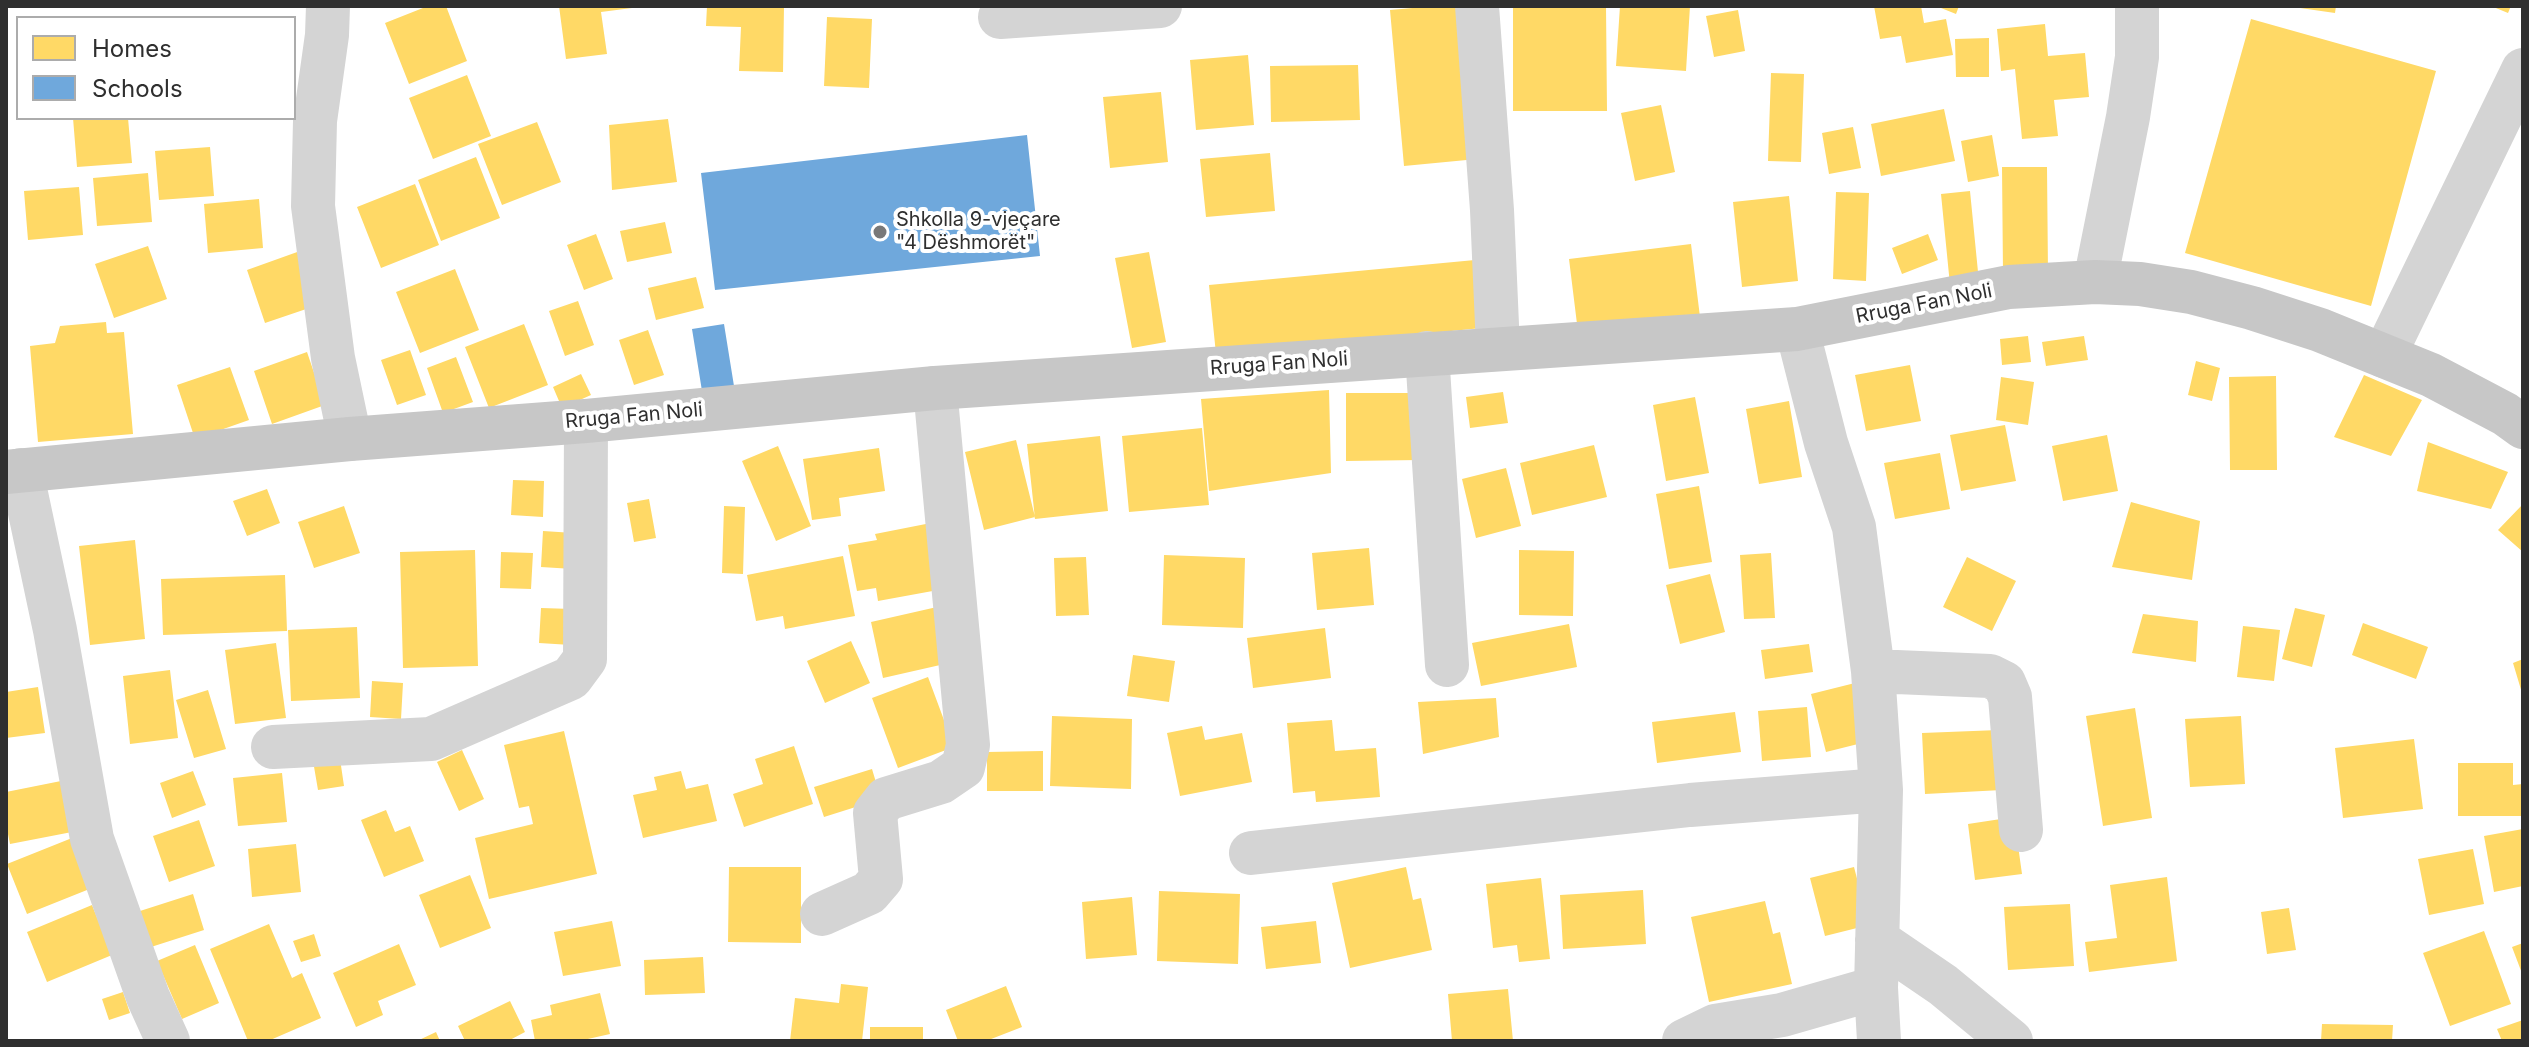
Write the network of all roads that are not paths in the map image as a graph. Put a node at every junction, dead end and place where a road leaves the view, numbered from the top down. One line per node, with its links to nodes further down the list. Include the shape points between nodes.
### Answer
1 (328, 6): 15 (street, via 315,121 313,206 333,358)
2 (1160, 6): 5 (street)
3 (1477, 6): 9 (street)
4 (2137, 6): 7 (street, via 2137,57 2128,117)
5 (1000, 17)
6 (2523, 70): 11 (street)
7 (2095, 282): 8 (main road, Rruga Fan Noli, via 2009,287); 11 (main road, Rruga Fan Noli, via 2191,292 2320,330)
8 (1797, 329): 9 (main road, Rruga Fan Noli); 18 (street, via 1854,527)
9 (1498, 348): 10 (main road, Rruga Fan Noli)
10 (1427, 353): 12 (main road, Rruga Fan Noli); 17 (street)
11 (2384, 356): 14 (main road, Rruga Fan Noli, via 2431,375)
12 (935, 388): 13 (main road, Rruga Fan Noli); 23 (street, via 968,745 963,767 941,782 886,799 875,813 881,879 869,893)
13 (586, 421): 15 (main road, Rruga Fan Noli); 19 (street, via 585,659 571,678 431,739)
14 (2523, 427)
15 (350, 439): 16 (main road, Rruga Fan Noli)
16 (14, 471): 26 (street, via 55,630 92,839)
17 (1447, 665)
18 (1873, 671): 20 (street); 21 (street, via 1990,676 2004,683 2010,697)
19 (273, 747)
20 (1881, 790): 22 (street, via 1690,805); 24 (street)
21 (2021, 830)
22 (1251, 853)
23 (822, 914)
24 (1877, 940): 25 (street); 29 (street)
25 (1876, 988): 27 (street, via 1782,1015 1715,1026); 28 (street)
26 (168, 1041)
27 (1684, 1041)
28 (1879, 1041)
29 (2011, 1041)

